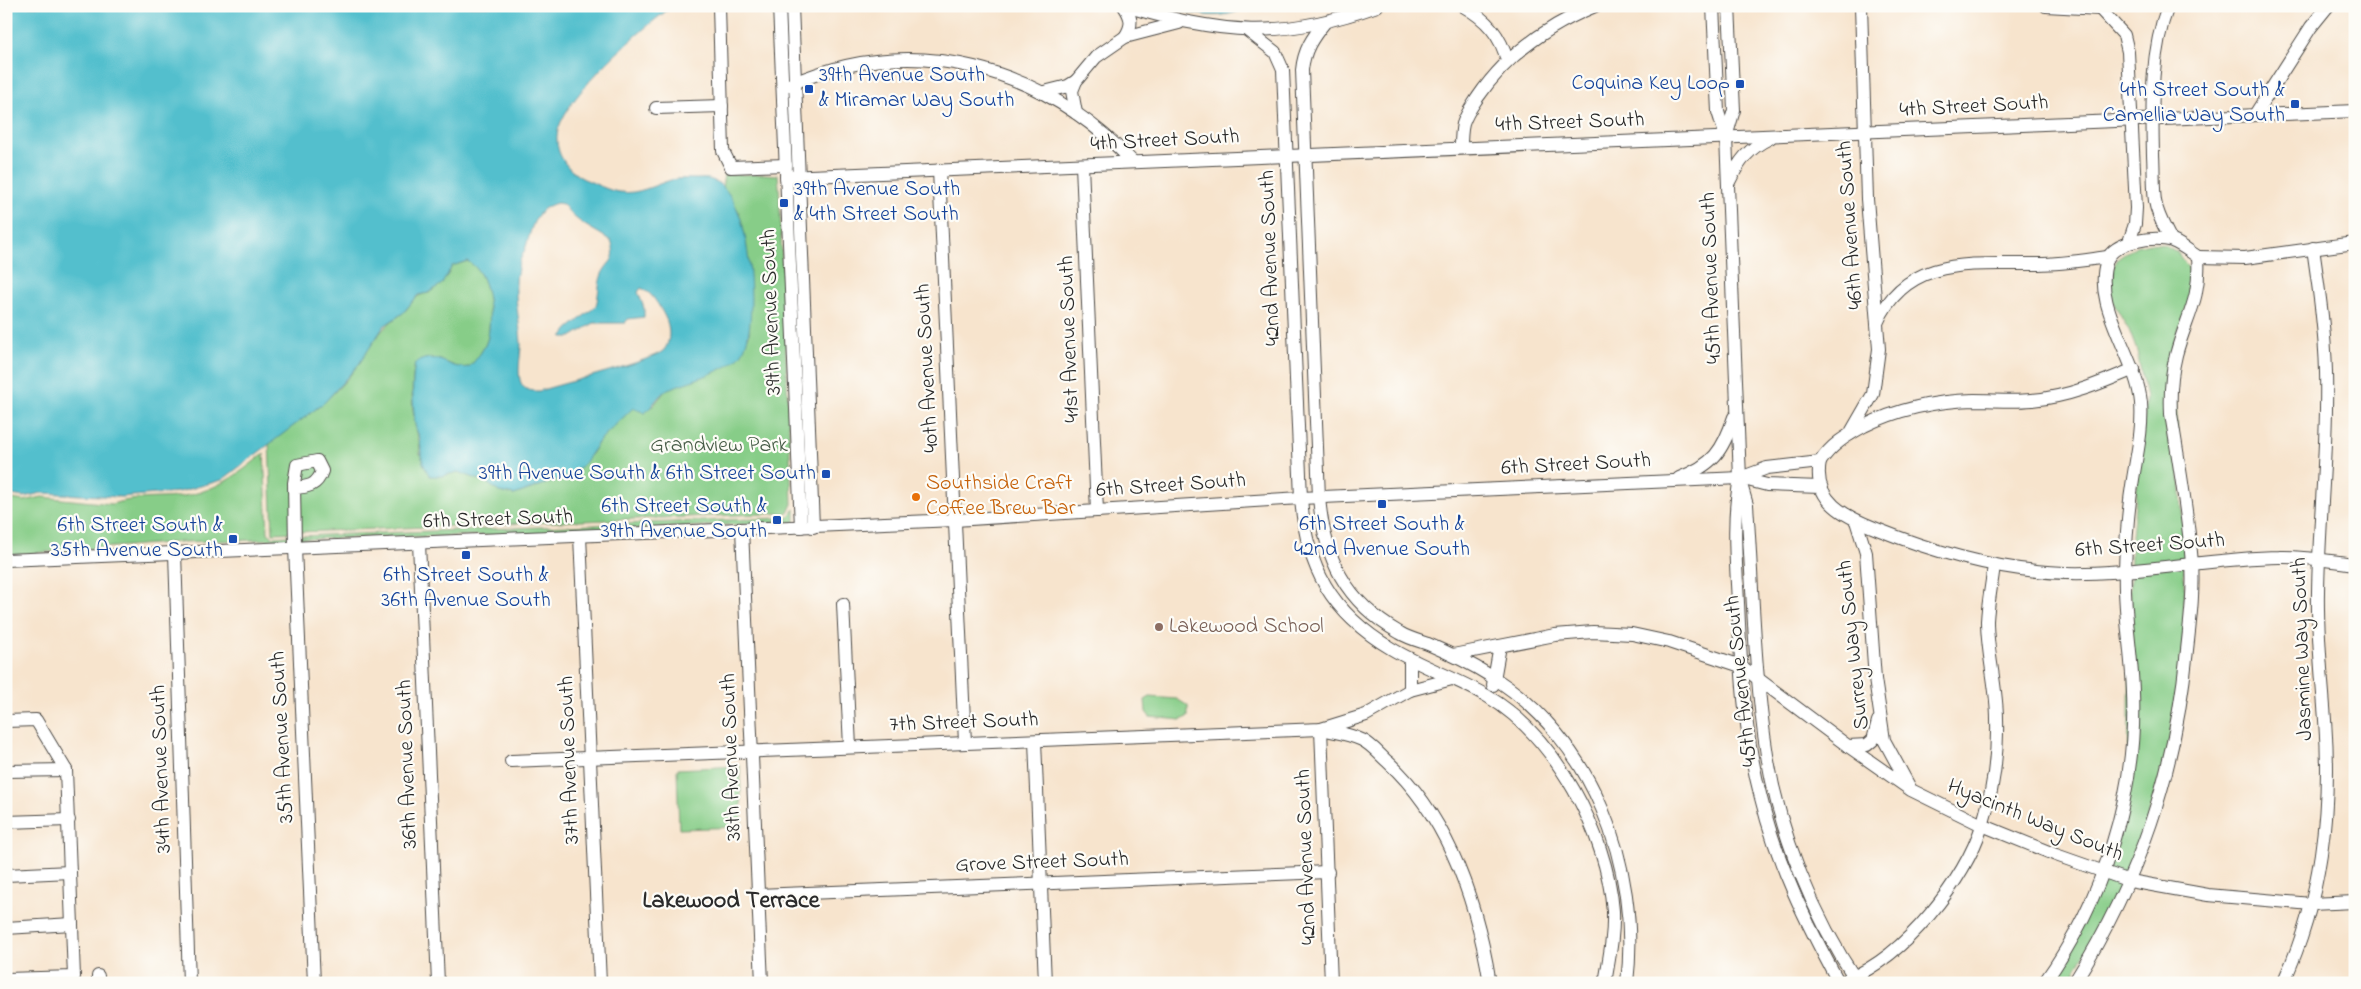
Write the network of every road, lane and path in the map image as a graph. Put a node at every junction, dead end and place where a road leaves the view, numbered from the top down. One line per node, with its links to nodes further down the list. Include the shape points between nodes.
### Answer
1 (719, 6): 24 (street)
2 (779, 6): 22 (street, 39th Avenue South)
3 (792, 6): 21 (street, 39th Avenue South)
4 (1124, 6): 15 (street); 18 (street, via 1131,16 1131,29)
5 (1377, 6): 16 (street)
6 (1463, 6): 19 (street, via 1491,27 1503,45)
7 (1595, 6): 19 (street, via 1538,35)
8 (1713, 6): 33 (street, 45th Avenue South, via 1718,112)
9 (1728, 6): 33 (street, 45th Avenue South, via 1734,110)
10 (1861, 6): 31 (street, 46th Avenue South)
11 (2046, 6): 14 (street)
12 (2168, 6): 30 (street, via 2155,57)
13 (2328, 6): 28 (street, via 2310,27)
14 (2105, 8): 29 (street, via 2124,35)
15 (1184, 22): 17 (street); 18 (street)
16 (1325, 22): 17 (street, via 1284,30); 36 (street, 42nd Avenue South, via 1304,54 1302,88)
17 (1248, 31): 35 (street, 42nd Avenue South, via 1275,52 1283,70)
18 (1125, 37): 20 (street, via 1096,58)
19 (1507, 61): 34 (street, via 1468,112)
20 (1076, 81): 23 (street); 27 (street, via 1072,91)
21 (795, 82): 22 (street); 23 (street, via 829,69 866,61 904,59 942,61 984,69); 40 (street, 39th Avenue South)
22 (783, 88): 40 (street, 39th Avenue South)
23 (1044, 92): 27 (street)
24 (722, 106): 25 (street); 40 (street, 4th Street South, via 723,151 731,167)
25 (656, 108)
26 (2355, 111): 28 (street, 4th Street South)
27 (1076, 112): 37 (street, via 1110,138)
28 (2256, 114): 30 (street, 4th Street South)
29 (2133, 120): 30 (street, 4th Street South); 31 (street, 4th Street South); 43 (street, via 2135,224)
30 (2152, 120): 42 (street, via 2155,202)
31 (1865, 133): 32 (street, 4th Street South); 48 (street, 46th Avenue South)
32 (1774, 136): 33 (street, 4th Street South); 41 (street, via 1739,161)
33 (1726, 137): 34 (street, 4th Street South); 41 (street, 45th Avenue South)
34 (1460, 148): 36 (street, 4th Street South)
35 (1287, 155): 36 (street, 4th Street South); 37 (street, 4th Street South); 52 (street, 42nd Avenue South)
36 (1306, 155): 51 (street, 42nd Avenue South)
37 (1133, 162): 38 (street, 4th Street South)
38 (1082, 165): 39 (street, 4th Street South); 61 (street, 41st Avenue South)
39 (939, 170): 40 (street, 4th Street South); 62 (street, 40th Avenue South)
40 (790, 173): 64 (street, 39th Avenue South)
41 (1728, 183): 50 (street, 45th Avenue South)
42 (2171, 240): 43 (street); 47 (street)
43 (2129, 242): 46 (street)
44 (2355, 243): 45 (street)
45 (2313, 248): 47 (street, via 2245,258); 70 (street, Jasmine Way South, via 2324,324 2326,374)
46 (2108, 257): 48 (street, via 2039,264 1984,263 1935,270 1914,278 1898,290 1884,306); 49 (street, via 2103,274 2106,300)
47 (2198, 257): 72 (street, via 2197,294 2175,358 2170,391)
48 (1877, 323): 53 (street, 46th Avenue South, via 1879,349 1873,394)
49 (2134, 369): 53 (street, via 2072,393 2033,400 1974,400 1915,407); 75 (street, via 2139,385 2142,426 2127,522)
50 (1737, 409): 55 (street, 45th Avenue South); 56 (street, via 1724,444 1712,460 1704,467)
51 (1316, 411): 52 (street); 59 (street, 42nd Avenue South)
52 (1298, 412): 60 (street, 42nd Avenue South)
53 (1850, 434): 54 (street, via 1828,450)
54 (1820, 462): 55 (street, 6th Street South, via 1767,468); 57 (street, via 1817,475)
55 (1740, 478): 56 (street, 6th Street South); 57 (street, 6th Street South, via 1768,485); 80 (street, 45th Avenue South, via 1734,506); 81 (street, 45th Avenue South, via 1747,505)
56 (1669, 481): 59 (street, 6th Street South)
57 (1820, 487): 63 (street, 6th Street South, via 1827,499)
58 (294, 488): 68 (street, 35th Avenue South)
59 (1319, 497): 60 (street, 6th Street South); 78 (street, 42nd Avenue South, via 1324,541 1333,564 1351,592 1380,621 1401,634)
60 (1301, 498): 61 (street, 6th Street South); 79 (street, 42nd Avenue South, via 1309,550 1320,579 1344,611 1367,634)
61 (1097, 511): 62 (street, 6th Street South)
62 (955, 520): 64 (street, 6th Street South); 90 (street, 40th Avenue South)
63 (1856, 520): 74 (street, 6th Street South, via 1925,548); 86 (street, Surrey Way South, via 1866,553)
64 (807, 527): 65 (street, 6th Street South)
65 (742, 529): 66 (street, 6th Street South); 93 (street, 38th Avenue South)
66 (580, 536): 67 (street, 6th Street South); 94 (street, 37th Avenue South)
67 (419, 543): 68 (street, 6th Street South); 117 (street, 36th Avenue South)
68 (295, 548): 69 (street, 6th Street South); 116 (street, 35th Avenue South)
69 (174, 553): 71 (street, 6th Street South); 115 (street, 34th Avenue South)
70 (2318, 559): 72 (street, 6th Street South, via 2281,557); 73 (street, 6th Street South); 110 (street, Jasmine Way South, via 2318,632 2327,771 2325,815)
71 (6, 560)
72 (2192, 564): 75 (street, 6th Street South); 106 (street, via 2191,615 2179,720 2149,831)
73 (2355, 564)
74 (1994, 565): 75 (street, 6th Street South, via 2053,572); 101 (street, via 1988,621 1998,719 1992,790)
75 (2124, 572): 104 (street, via 2133,723 2124,794)
76 (843, 604): 92 (street)
77 (1500, 646): 78 (street); 80 (street, via 1564,634 1632,634 1669,642); 83 (street)
78 (1452, 655): 83 (street, 42nd Avenue South)
79 (1410, 658): 82 (street, 42nd Avenue South); 84 (street)
80 (1741, 666): 81 (street, Hyacinth Way South); 125 (street, 45th Avenue South, via 1752,755 1769,824 1791,886)
81 (1758, 678): 91 (street, Hyacinth Way South); 114 (street, 45th Avenue South, via 1767,757 1786,832 1819,914)
82 (1452, 679): 84 (street, 7th Street South); 85 (street, 42nd Avenue South)
83 (1496, 679): 85 (street); 124 (street, 42nd Avenue South, via 1542,717 1577,763 1599,801 1616,848 1628,899 1630,952)
84 (1410, 690): 88 (street, 7th Street South, via 1366,715)
85 (1488, 697): 123 (street, 42nd Avenue South, via 1509,712 1548,751 1592,828 1613,911 1612,946)
86 (1878, 711): 91 (street, via 1877,732 1873,740 1867,745); 98 (street, Surrey Way South, via 1884,740)
87 (6, 721): 96 (street, via 36,720)
88 (1321, 729): 89 (street, 7th Street South); 103 (street, 42nd Avenue South); 122 (street, via 1363,740 1397,770 1428,809 1467,888 1483,941)
89 (1035, 741): 90 (street, 7th Street South); 107 (street)
90 (965, 743): 92 (street, 7th Street South)
91 (1848, 746): 98 (street, Hyacinth Way South)
92 (850, 747): 93 (street, 7th Street South)
93 (753, 751): 94 (street, 7th Street South); 108 (street, 38th Avenue South)
94 (590, 758): 95 (street, 7th Street South); 118 (street, 37th Avenue South)
95 (511, 761)
96 (66, 770): 97 (street); 99 (street)
97 (6, 771)
98 (1911, 790): 101 (street, Hyacinth Way South)
99 (69, 820): 100 (street); 102 (street)
100 (6, 822)
101 (1982, 825): 104 (street, Hyacinth Way South); 114 (street, via 1951,884 1923,923 1898,948)
102 (70, 872): 105 (street); 111 (street)
103 (1328, 872): 107 (street, Grove Street South); 121 (street, 42nd Avenue South)
104 (2104, 872): 106 (street, Hyacinth Way South); 126 (street, via 2075,933)
105 (6, 875)
106 (2130, 881): 110 (street, Hyacinth Way South, via 2208,895); 127 (street, via 2112,920)
107 (1042, 883): 108 (street, Grove Street South); 120 (street)
108 (758, 895): 119 (street, 38th Avenue South)
109 (2355, 902): 110 (street, Hyacinth Way South)
110 (2312, 904): 128 (street, Jasmine Way South)
111 (72, 924): 112 (street); 113 (street, via 74,976)
112 (6, 928)
113 (6, 979)
114 (1856, 980): 125 (street)
115 (189, 983)
116 (314, 983)
117 (438, 983)
118 (600, 983)
119 (762, 983)
120 (1045, 983)
121 (1331, 983)
122 (1490, 983)
123 (1605, 983)
124 (1627, 983)
125 (1839, 983)
126 (2044, 983)
127 (2074, 983)
128 (2282, 983)

